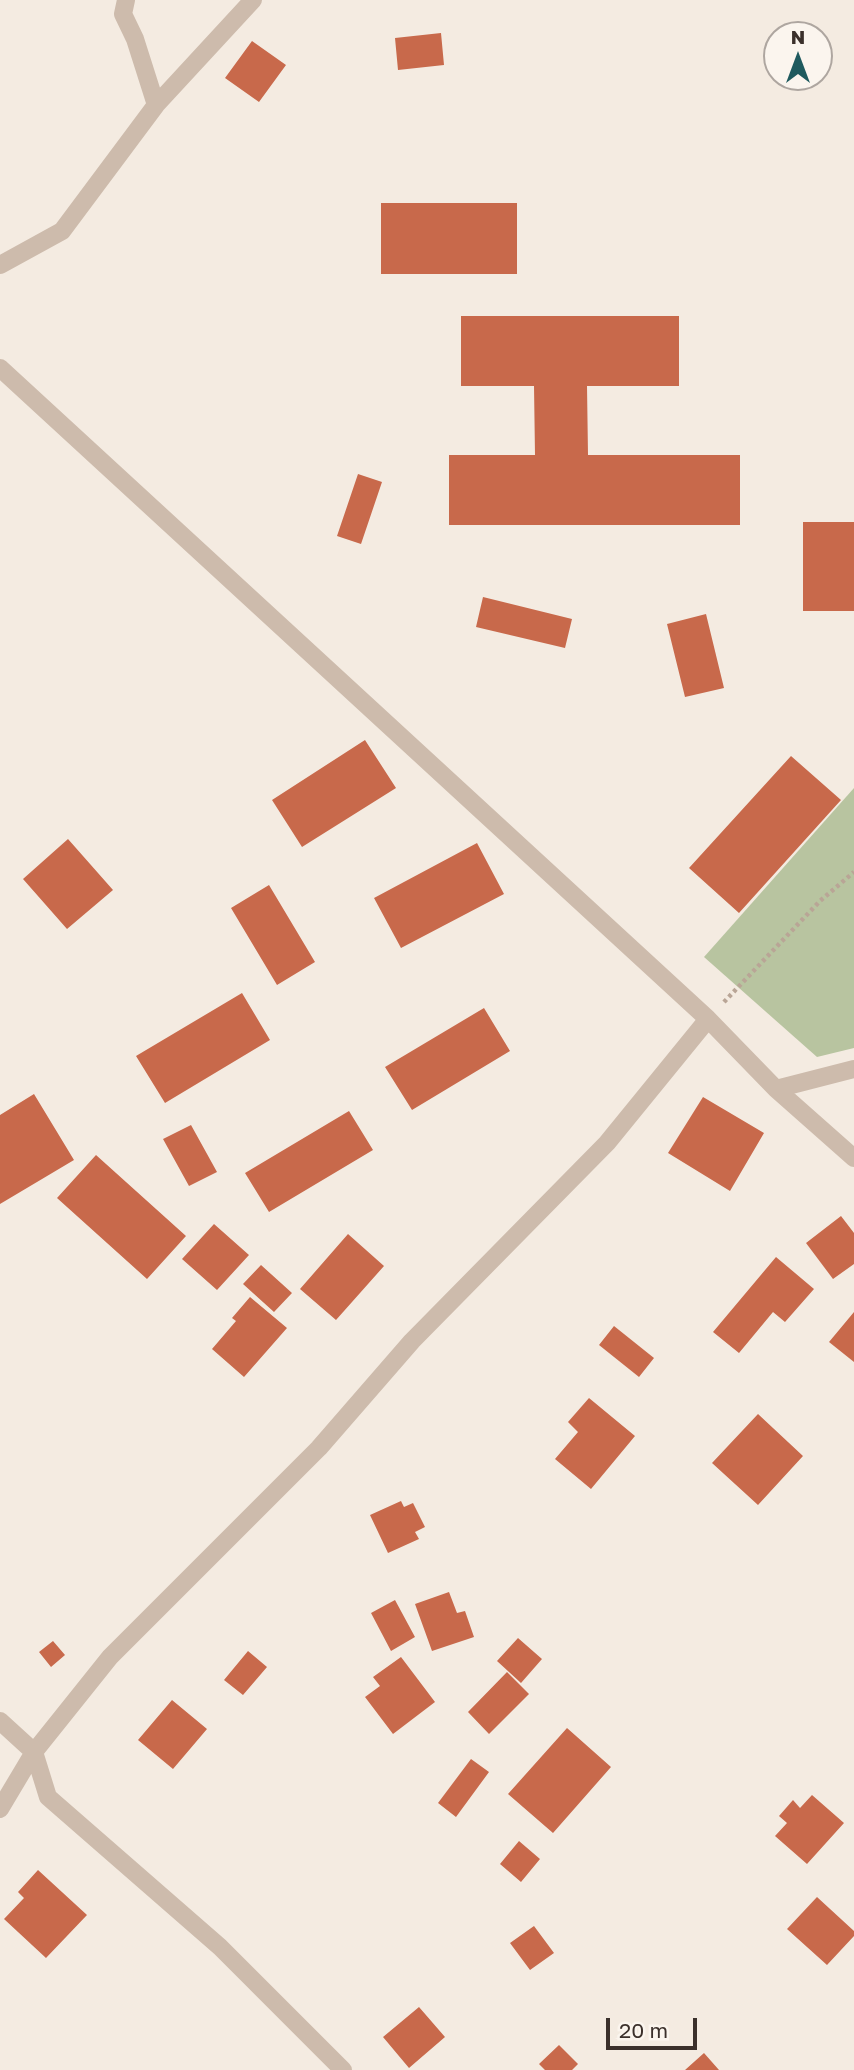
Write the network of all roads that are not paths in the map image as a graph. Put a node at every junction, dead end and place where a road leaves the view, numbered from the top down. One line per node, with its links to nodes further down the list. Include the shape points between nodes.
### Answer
1 (125, 0): 3 (street, via 123,14)
2 (253, 0): 3 (street)
3 (156, 105): 4 (street, via 62,231)
4 (0, 265)
5 (0, 368): 6 (street)
6 (708, 1019): 8 (street); 11 (street, via 607,1143 412,1341 319,1448 110,1657)
7 (854, 1069): 8 (street)
8 (776, 1089): 9 (street)
9 (854, 1158)
10 (0, 1721): 11 (street)
11 (34, 1752): 12 (street); 13 (street, via 48,1797 220,1947)
12 (0, 1809)
13 (343, 2070)

